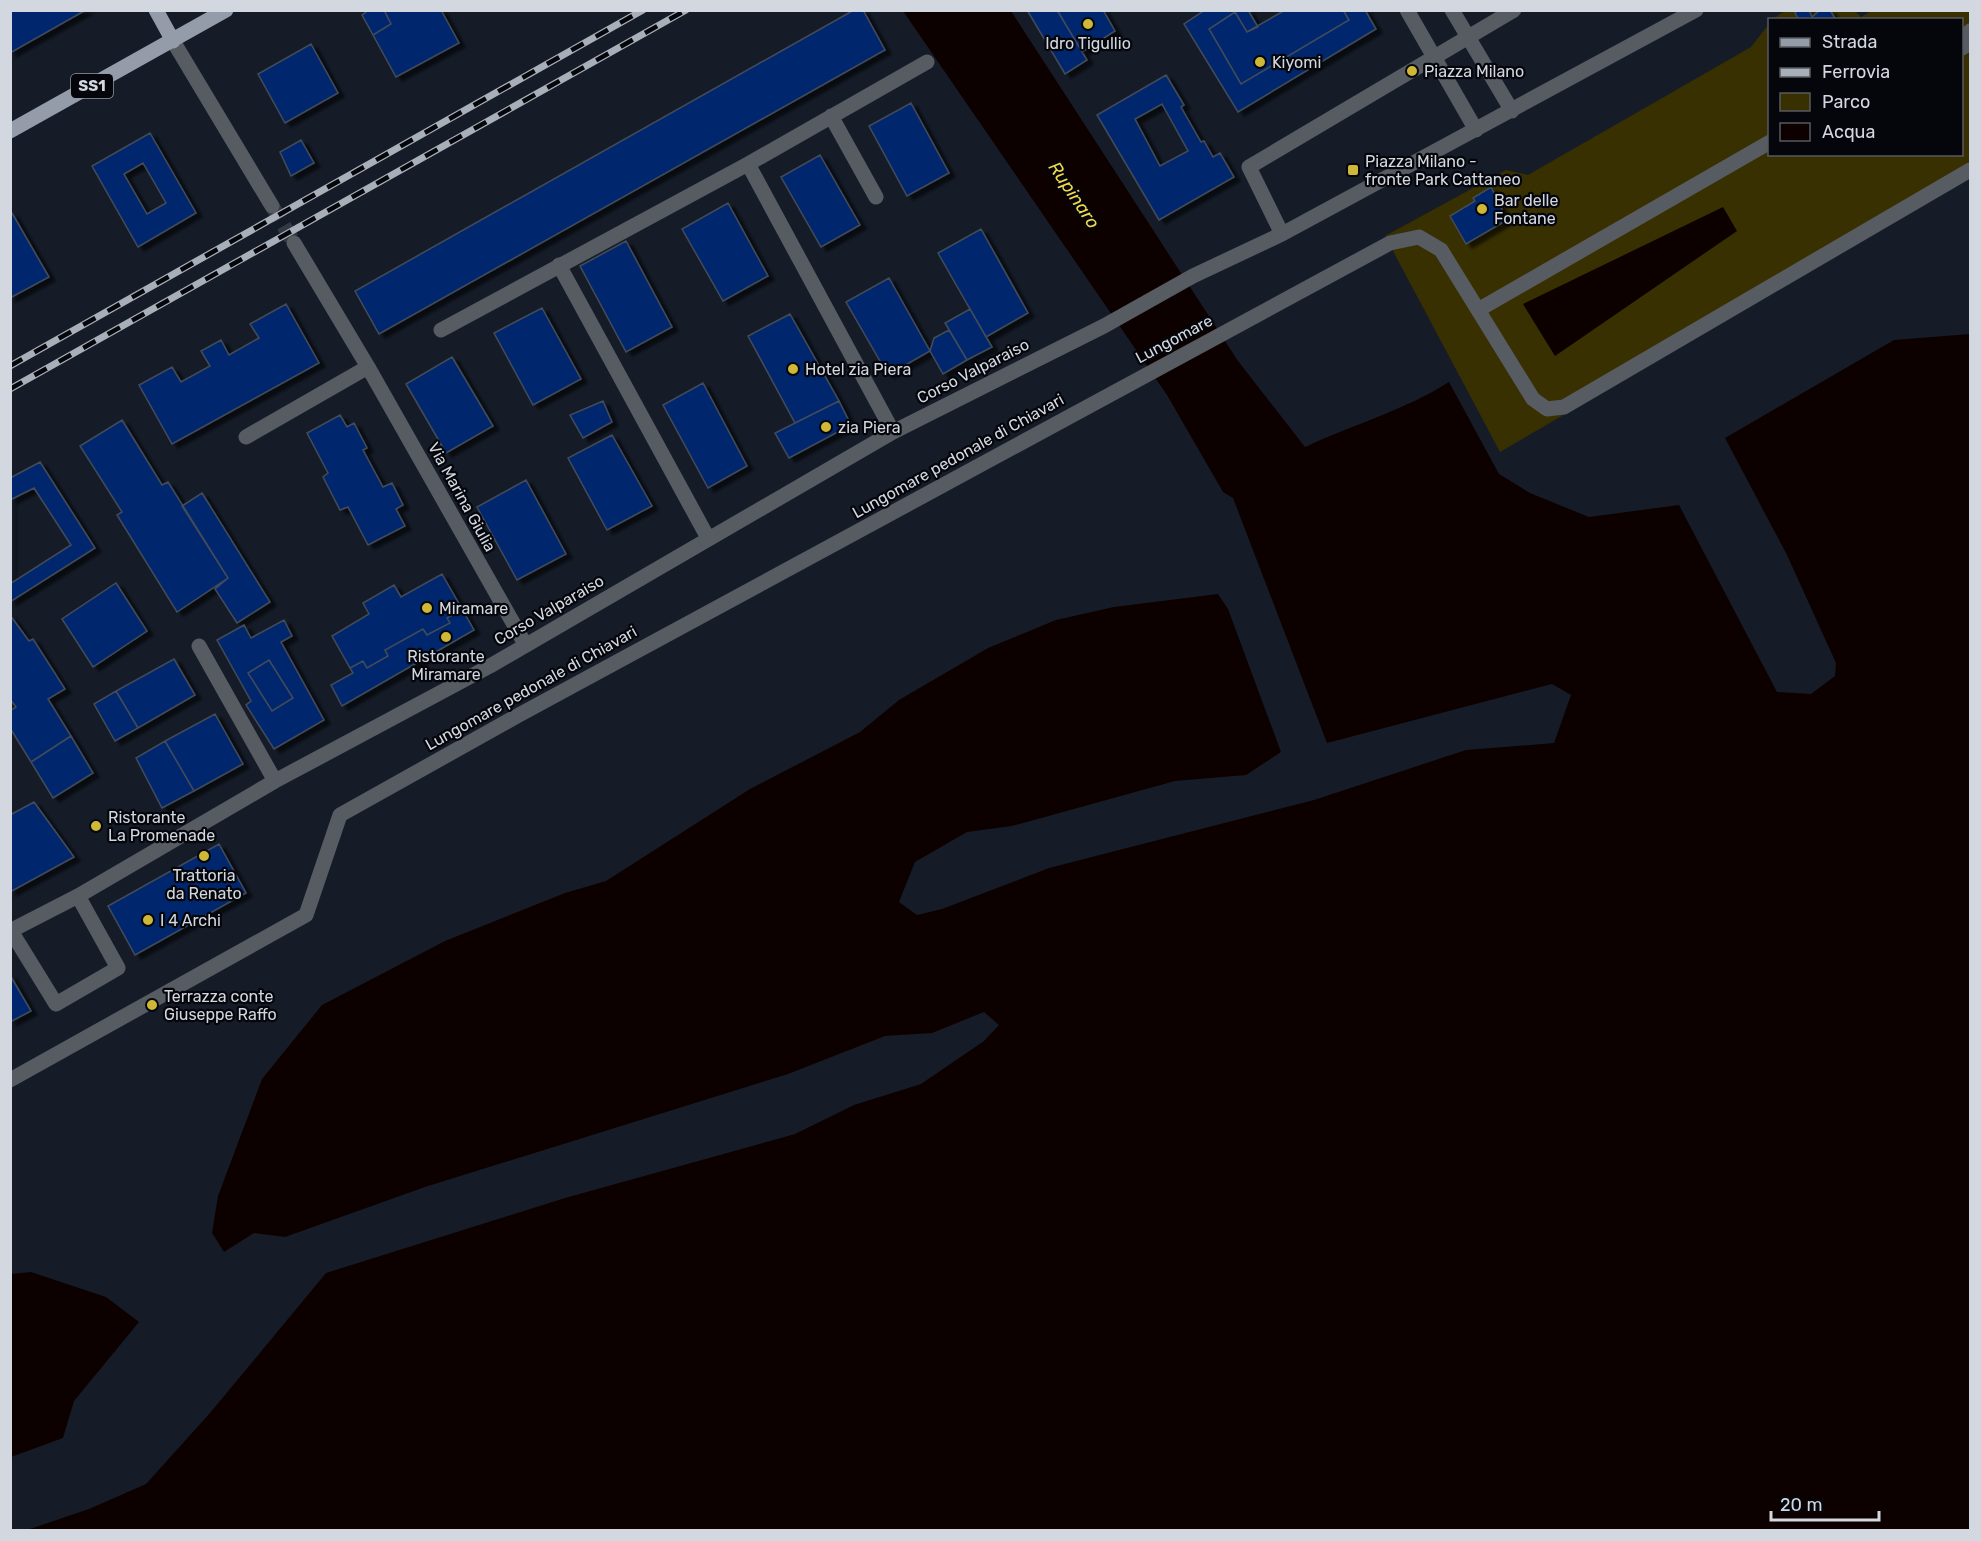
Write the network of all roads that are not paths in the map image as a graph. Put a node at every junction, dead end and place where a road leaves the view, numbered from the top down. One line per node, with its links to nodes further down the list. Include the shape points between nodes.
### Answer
1 (156, 10): 9 (main road)
2 (226, 10): 9 (main road, SS1)
3 (1407, 10): 11 (street)
4 (1452, 10): 8 (street)
5 (1696, 10): 13 (street, Corso Valparaiso)
6 (1506, 13): 8 (street)
7 (1971, 32): 10 (street)
8 (1468, 36): 11 (street); 13 (street)
9 (173, 41): 16 (main road, SS1); 21 (street)
10 (1963, 47)
11 (1435, 58): 15 (street); 22 (street, via 1249,167)
12 (927, 62): 14 (street)
13 (1512, 111): 15 (street, Corso Valparaiso)
14 (831, 116): 18 (street); 20 (street)
15 (1476, 130): 22 (street, Corso Valparaiso)
16 (10, 131)
17 (1768, 143): 25 (street)
18 (748, 164): 24 (street); 29 (street)
19 (1971, 170): 25 (street, via 1564,407 1547,409 1533,399)
20 (876, 197)
21 (272, 206)
22 (1282, 234): 29 (street, Corso Valparaiso)
23 (294, 243): 27 (street, Via Marina Giulia)
24 (559, 265): 26 (street); 31 (street)
25 (1478, 310): 28 (street, Lungomare, via 1441,250 1419,237 1390,243)
26 (441, 330)
27 (368, 367): 30 (street); 32 (street, Via Marina Giulia)
28 (1130, 382): 37 (street, Lungomare pedonale di Chiavari, via 340,815 306,915)
29 (893, 432): 31 (street, Corso Valparaiso)
30 (246, 437)
31 (708, 538): 32 (street, Corso Valparaiso)
32 (525, 644): 34 (street, Corso Valparaiso)
33 (199, 646): 34 (street)
34 (275, 781): 35 (street, Corso Valparaiso)
35 (78, 897): 36 (street, Corso Valparaiso); 36 (street, via 118,968 56,1004)
36 (11, 931)
37 (10, 1080)

